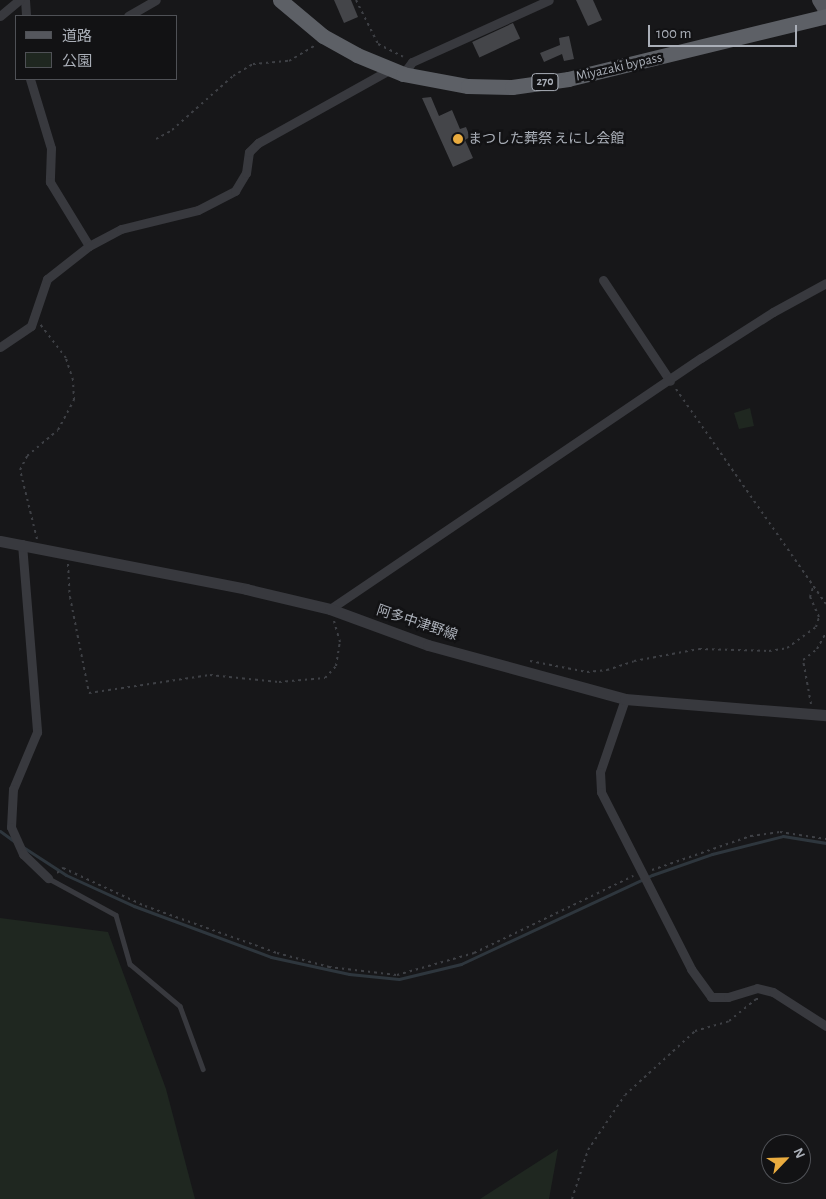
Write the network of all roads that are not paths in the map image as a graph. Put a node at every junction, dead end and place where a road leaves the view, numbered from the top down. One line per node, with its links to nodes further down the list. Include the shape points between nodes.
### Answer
1 (19, 0): 10 (street)
2 (26, 0): 8 (street)
3 (156, 0): 9 (street)
4 (280, 0): 12 (highway, Miyazaki bypass / 270, via 323,36)
5 (549, 0): 12 (street)
6 (819, 0): 7 (main road)
7 (826, 11)
8 (26, 15)
9 (130, 15)
10 (0, 16)
11 (826, 16): 12 (highway, Miyazaki bypass / 270, via 651,60 531,84 468,86)
12 (401, 68): 14 (street, via 258,142 249,152 246,174 235,191 198,210 121,229)
13 (30, 80): 14 (street, via 51,148 50,182)
14 (89, 246): 17 (street, via 46,279 34,320 27,330)
15 (603, 280): 18 (street)
16 (826, 283): 18 (street, via 773,312)
17 (0, 347)
18 (670, 380): 21 (street)
19 (0, 541): 20 (street, 阿多中津野線)
20 (22, 544): 21 (street, 阿多中津野線); 24 (street, via 37,732 13,789 11,827 23,854)
21 (330, 609): 22 (street, 阿多中津野線, via 428,644)
22 (625, 699): 23 (street, 阿多中津野線); 25 (street, via 603,762 600,782 613,820 686,960 711,997 728,997 756,988 773,992)
23 (826, 715)
24 (48, 878): 26 (lane, via 116,915 130,964 180,1006)
25 (826, 1026)
26 (203, 1069)

